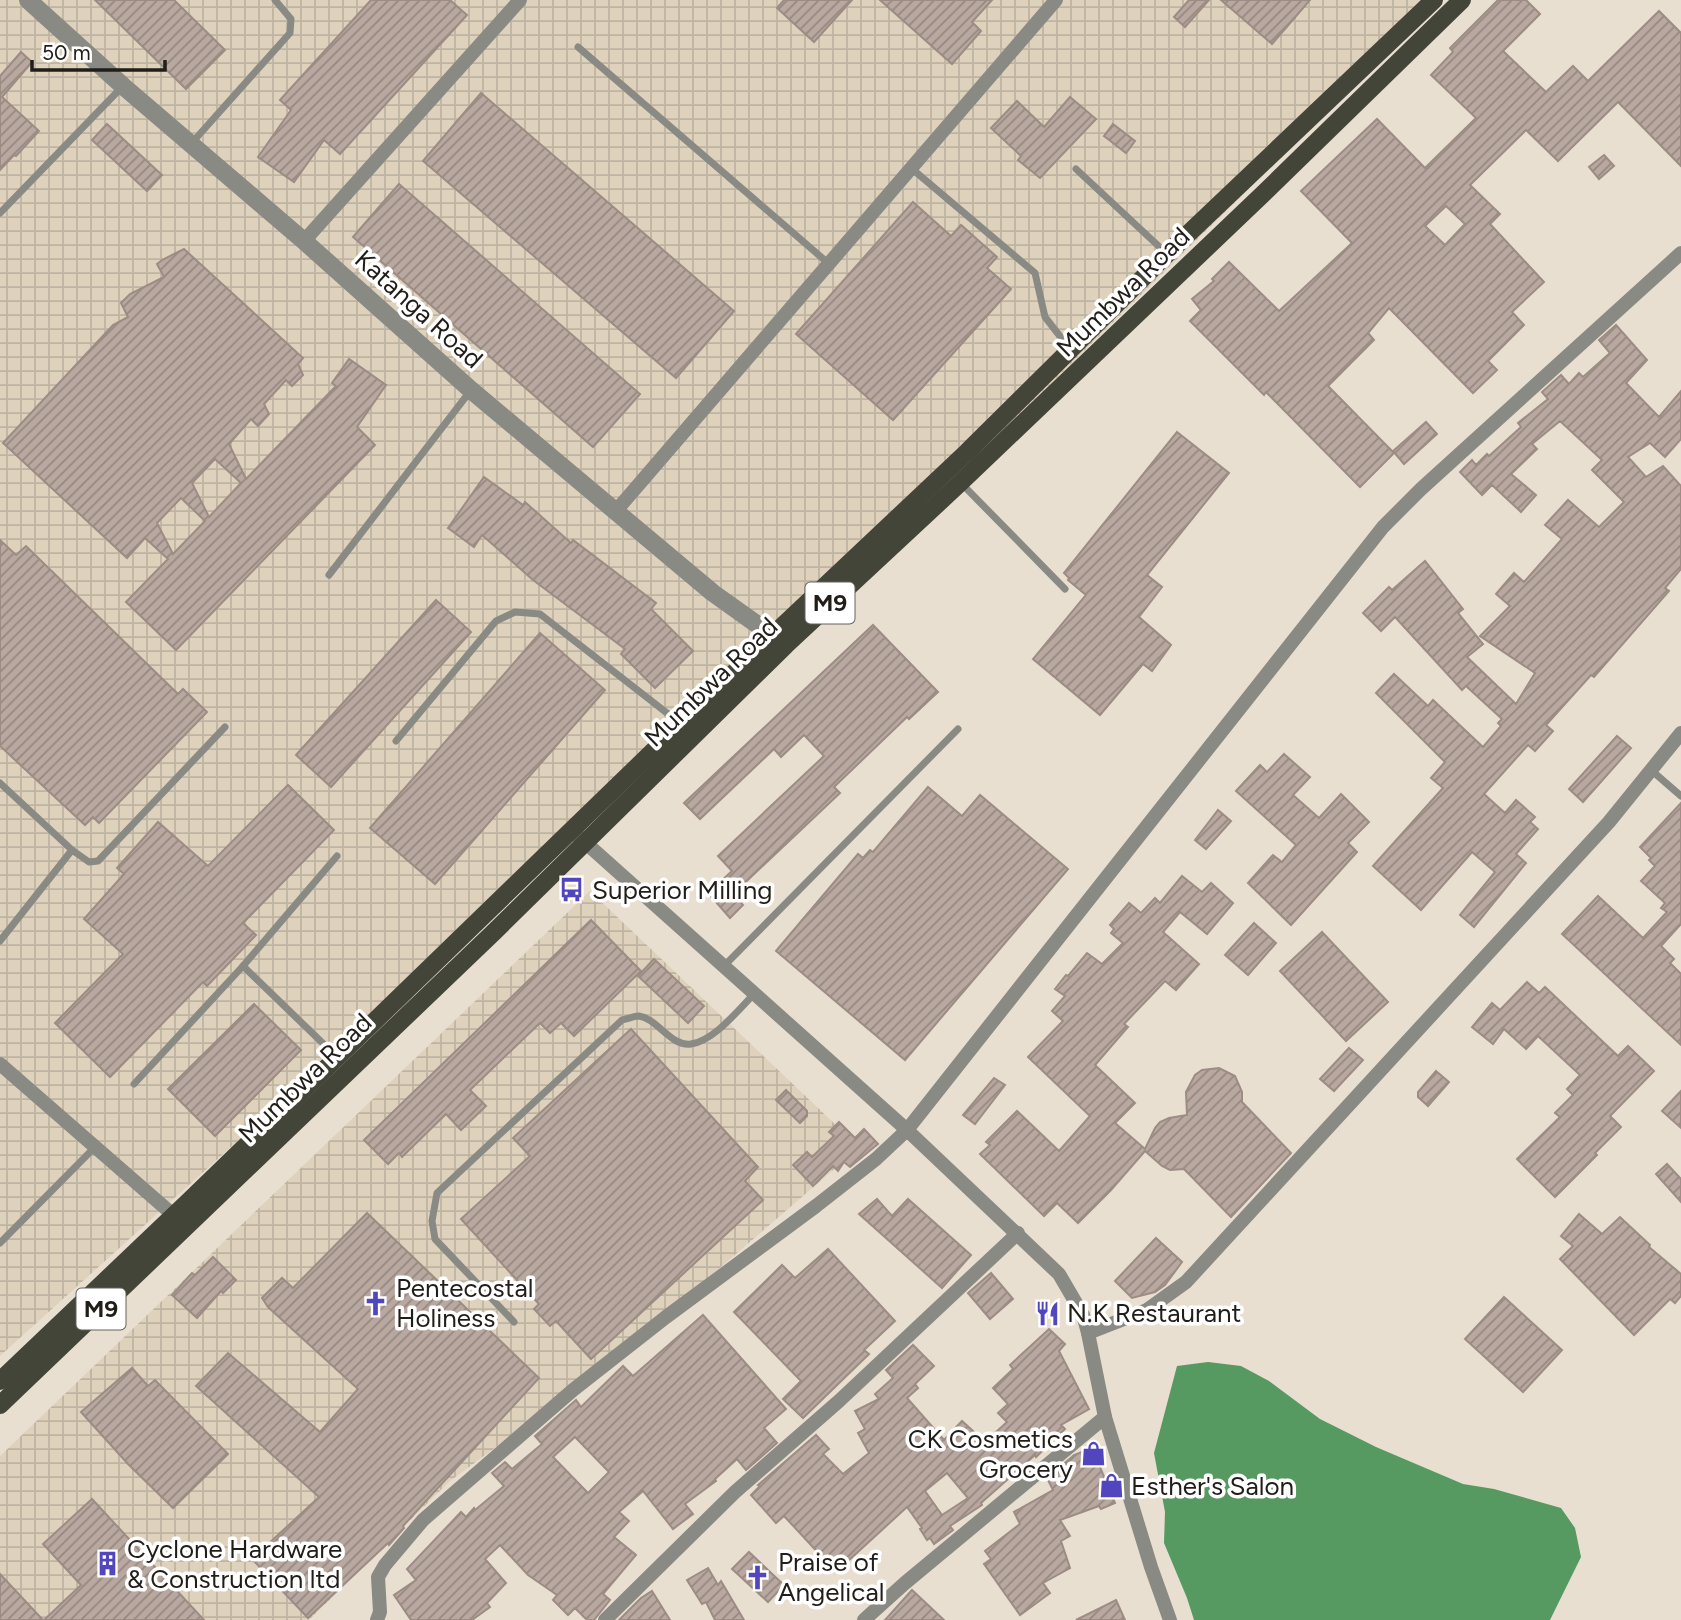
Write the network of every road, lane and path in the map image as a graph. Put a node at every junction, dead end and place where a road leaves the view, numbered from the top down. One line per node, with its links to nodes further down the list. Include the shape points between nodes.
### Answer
1 (28, 0): 8 (street, Katanga Road)
2 (275, 0): 9 (lane, via 290,19 290,33)
3 (520, 0): 13 (street)
4 (1056, 0): 10 (street)
5 (1434, 0): 15 (main road, Mumbwa Road / M9)
6 (1462, 0): 19 (main road, Mumbwa Road / M9)
7 (578, 47): 16 (lane)
8 (123, 86): 9 (street, Katanga Road); 12 (lane)
9 (190, 145): 13 (street, Katanga Road)
10 (910, 167): 16 (street); 17 (lane, via 1035,274 1045,317)
11 (1076, 169): 15 (lane)
12 (0, 213)
13 (304, 241): 18 (street, Katanga Road)
14 (1681, 253): 43 (street, via 1383,527)
15 (1167, 254): 17 (main road, Mumbwa Road / M9)
16 (828, 263): 20 (street)
17 (1070, 349): 23 (main road, Mumbwa Road / M9)
18 (471, 390): 20 (street, Katanga Road); 21 (lane)
19 (960, 483): 22 (lane); 23 (main road, Mumbwa Road / M9)
20 (615, 512): 23 (street, Katanga Road, via 713,593)
21 (329, 575)
22 (1065, 589)
23 (780, 640): 24 (main road, Mumbwa Road / M9); 33 (main road, Mumbwa Road / M9)
24 (681, 724): 28 (lane, via 540,614 515,612 496,621); 32 (main road, Mumbwa Road / M9)
25 (225, 727): 34 (lane, via 98,861 89,862)
26 (958, 729): 38 (lane)
27 (1681, 733): 29 (street)
28 (396, 741)
29 (1651, 769): 31 (lane); 49 (street, via 1609,822 1186,1282 1147,1310)
30 (0, 783): 34 (lane)
31 (1681, 796)
32 (572, 830): 33 (street); 40 (main road, Mumbwa Road / M9)
33 (585, 843): 38 (street); 45 (main road, Mumbwa Road / M9, via 248,1169)
34 (72, 850): 36 (lane)
35 (337, 856): 37 (lane)
36 (0, 941)
37 (243, 966): 40 (lane); 42 (lane)
38 (724, 966): 39 (street)
39 (755, 993): 43 (street); 48 (lane, via 718,1031 692,1044 679,1043 639,1016 622,1020 437,1193 432,1221 435,1238)
40 (337, 1058): 45 (main road, Mumbwa Road / M9)
41 (0, 1064): 44 (street)
42 (134, 1084)
43 (907, 1129): 46 (street); 53 (street, via 826,1198 573,1390 424,1520 378,1577)
44 (95, 1147): 45 (street); 47 (lane)
45 (180, 1221): 50 (main road, Mumbwa Road / M9); 51 (main road, Mumbwa Road / M9)
46 (1018, 1233): 49 (street, via 1059,1274); 54 (street, via 744,1484)
47 (0, 1243)
48 (514, 1322)
49 (1088, 1333): 52 (street)
50 (0, 1381)
51 (0, 1405)
52 (1105, 1417): 55 (street); 56 (street)
53 (377, 1620)
54 (605, 1620)
55 (864, 1620)
56 (1170, 1620)

